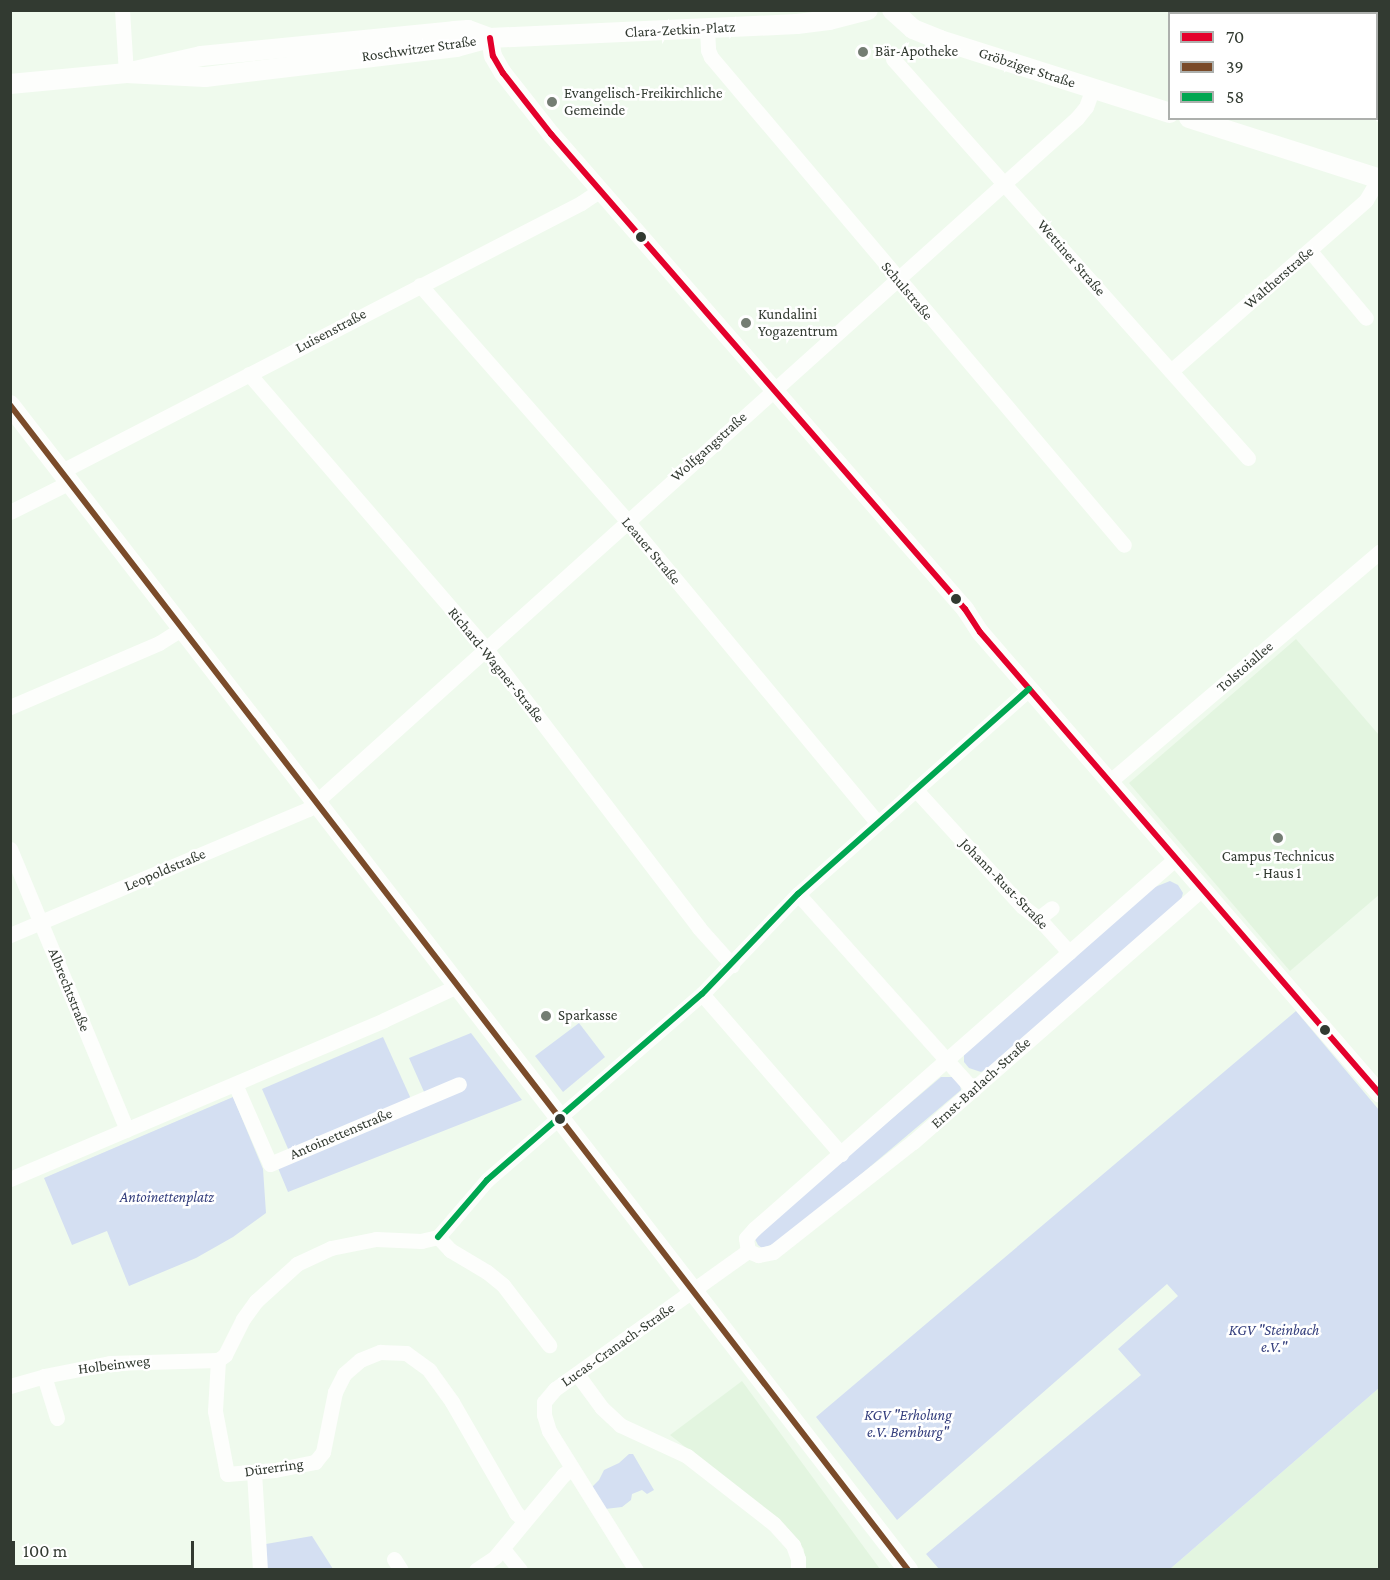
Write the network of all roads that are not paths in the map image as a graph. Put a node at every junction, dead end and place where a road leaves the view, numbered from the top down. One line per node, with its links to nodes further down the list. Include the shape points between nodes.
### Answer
1 (122, 10): 8 (street)
2 (868, 10): 4 (main road, Clara-Zetkin-Platz)
3 (892, 10): 10 (main road, Gröbziger Straße, via 926,35)
4 (832, 15): 5 (main road, Clara-Zetkin-Platz)
5 (707, 28): 6 (main road, Clara-Zetkin-Platz); 17 (street, Schulstraße, via 711,57)
6 (490, 39): 8 (main road, Roschwitzer Straße, via 468,30 454,31 201,56); 15 (street, via 503,73)
7 (893, 59): 14 (street, Wettiner Straße)
8 (126, 73): 9 (main road, Roschwitzer Straße)
9 (10, 84)
10 (1093, 88): 11 (main road, Gröbziger Straße); 14 (street, Wolfgangstraße, via 1077,118)
11 (1168, 111)
12 (1195, 120): 13 (main road)
13 (1379, 178): 16 (street, Waltherstraße, via 1366,200)
14 (1004, 181): 17 (street, Wolfgangstraße); 20 (street, Wettiner Straße)
15 (599, 191): 18 (street, Luisenstraße); 22 (street)
16 (1310, 251): 19 (street); 20 (street, Waltherstraße)
17 (896, 278): 22 (street, Wolfgangstraße); 28 (street, Schulstraße)
18 (420, 285): 21 (street, Luisenstraße); 27 (street, Leauer Straße)
19 (1366, 318)
20 (1171, 371): 24 (street, Wettiner Straße)
21 (249, 374): 25 (street, Luisenstraße); 31 (street, Richard-Wagner-Straße)
22 (772, 391): 27 (street, Wolfgangstraße); 32 (street, via 964,609)
23 (10, 405): 25 (main road)
24 (1248, 458)
25 (66, 476): 26 (street, Luisenstraße); 30 (main road)
26 (10, 512)
27 (627, 521): 31 (street, Wolfgangstraße); 37 (street, Leauer Straße)
28 (1124, 545)
29 (1380, 551): 34 (street, Tolstoiallee)
30 (183, 628): 33 (street, via 159,643); 36 (main road)
31 (486, 649): 36 (street, Wolfgangstraße); 47 (street, Richard-Wagner-Straße, via 699,928)
32 (1029, 689): 34 (street); 35 (street)
33 (10, 707)
34 (1109, 782): 39 (street)
35 (915, 789): 37 (street); 43 (street, Johann-Rust-Straße, via 1022,906)
36 (317, 801): 44 (street, Leopoldstraße, via 299,813); 48 (main road)
37 (877, 822): 41 (street)
38 (10, 849): 44 (street, Albrechtstraße)
39 (1176, 859): 40 (street); 46 (street)
40 (1202, 889): 53 (street, Ernst-Barlach-Straße); 54 (street)
41 (798, 894): 47 (street); 50 (street)
42 (1052, 908): 43 (street)
43 (1039, 918): 46 (street, Johann-Rust-Straße)
44 (42, 922): 45 (street, Leopoldstraße); 56 (street, Albrechtstraße)
45 (10, 935)
46 (1068, 952): 50 (street)
47 (732, 965): 49 (street)
48 (459, 985): 51 (street); 55 (main road)
49 (702, 994): 55 (street); 57 (street)
50 (946, 1060): 53 (street); 57 (street)
51 (235, 1084): 52 (street, Antoinettenstraße, via 270,1164); 56 (street)
52 (459, 1084)
53 (973, 1090): 60 (street, Ernst-Barlach-Straße, via 773,1252 758,1255)
54 (1379, 1094)
55 (561, 1118): 59 (street, via 487,1180); 61 (main road)
56 (128, 1130): 58 (street)
57 (840, 1154): 60 (street, via 754,1228 746,1238)
58 (10, 1179)
59 (438, 1237): 62 (street, via 450,1250 503,1285); 63 (street, Dürerring, via 353,1242 305,1260 256,1301)
60 (748, 1251): 61 (street)
61 (695, 1292): 64 (street, Lucas-Cranach-Straße); 77 (main road)
62 (549, 1344)
63 (219, 1360): 65 (street, Holbeinweg, via 110,1363); 69 (street, Dürerring, via 215,1411 227,1474)
64 (577, 1374): 68 (street, Lucas-Cranach-Straße, via 549,1395 544,1409 549,1431); 76 (street, via 620,1425 687,1456 774,1524 793,1545)
65 (44, 1376): 66 (street, Holbeinweg); 67 (street)
66 (10, 1386)
67 (57, 1418)
68 (572, 1468): 70 (street); 75 (street, Lucas-Cranach-Straße)
69 (254, 1472): 70 (street, Dürerring, via 320,1459 335,1392 344,1374 360,1360 380,1353 406,1353 429,1370 446,1394 516,1513); 72 (street)
70 (524, 1520): 71 (street)
71 (503, 1549): 73 (street); 74 (street)
72 (260, 1569)
73 (476, 1569)
74 (520, 1569)
75 (636, 1569)
76 (798, 1569)
77 (908, 1569)

